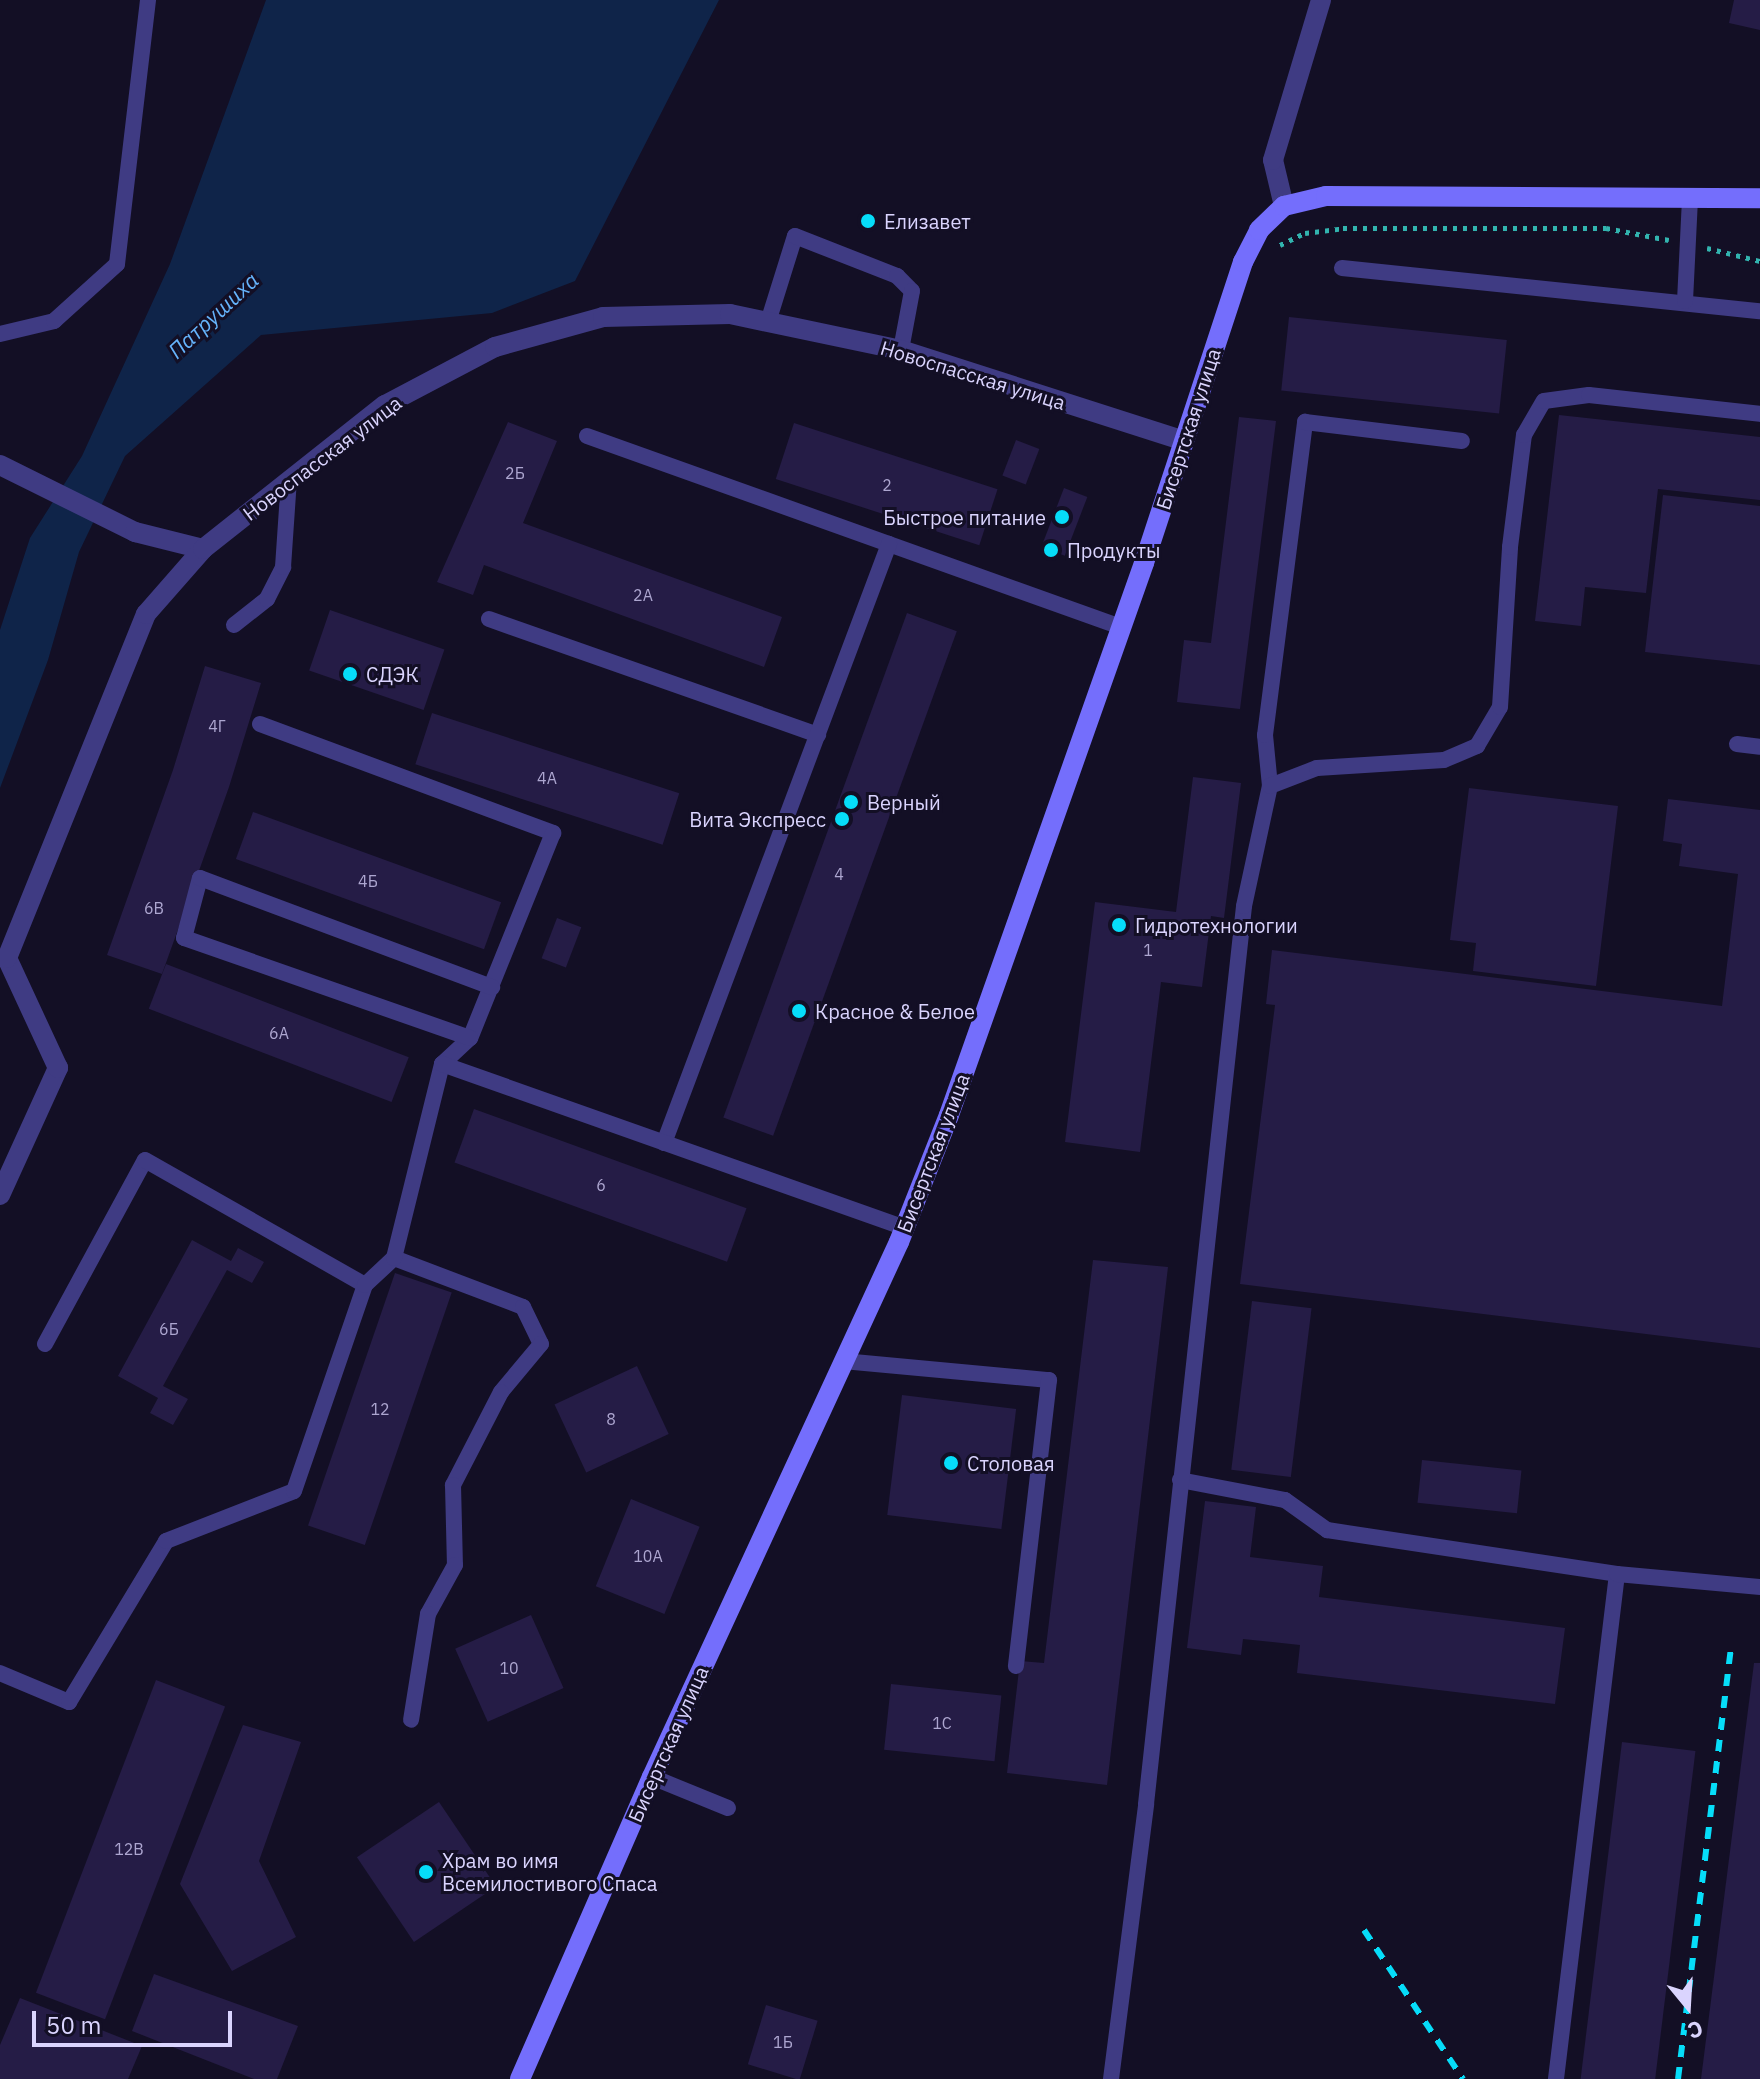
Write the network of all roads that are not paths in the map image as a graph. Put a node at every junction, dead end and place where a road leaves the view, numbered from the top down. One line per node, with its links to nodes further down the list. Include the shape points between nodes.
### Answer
1 (148, 0): 10 (lane, via 117,264 54,321)
2 (1321, 0): 5 (street, via 1273,160)
3 (1760, 198): 4 (main road)
4 (1690, 199): 5 (main road, via 1326,196); 7 (lane)
5 (1284, 206): 14 (main road, Бисертская улица, via 1259,230 1243,262)
6 (1342, 268): 7 (lane)
7 (1685, 301): 8 (lane)
8 (1760, 311)
9 (768, 322): 11 (street, Новоспасская улица); 11 (lane, via 795,236 897,276 912,291); 17 (street, Новоспасская улица, via 730,314 603,317 495,347 385,405)
10 (0, 334)
11 (901, 350): 14 (street, Новоспасская улица)
12 (1760, 414): 27 (lane, via 1589,395 1544,401 1524,435 1510,547 1500,707 1477,746 1444,760 1317,768)
13 (587, 436): 18 (lane)
14 (1184, 441): 22 (main road, Бисертская улица)
15 (1462, 441): 27 (lane, via 1305,422 1265,735)
16 (0, 465): 19 (street, via 135,532)
17 (289, 479): 19 (street, Новоспасская улица); 21 (lane, via 283,567 267,599)
18 (889, 544): 22 (lane); 24 (lane)
19 (203, 549): 32 (street, Новоспасская улица, via 146,614 7,958 58,1068)
20 (489, 619): 24 (lane)
21 (234, 625)
22 (1121, 627): 33 (main road, Бисертская улица)
23 (260, 724): 28 (lane, via 553,833)
24 (818, 735): 31 (lane)
25 (1737, 744): 26 (lane)
26 (1760, 747)
27 (1270, 786): 38 (lane, via 1244,906)
28 (492, 987): 29 (lane); 29 (lane, via 200,878 184,938)
29 (470, 1038): 30 (lane)
30 (442, 1064): 31 (lane); 34 (lane)
31 (664, 1143): 33 (lane)
32 (0, 1195)
33 (904, 1228): 37 (main road, Бисертская улица)
34 (394, 1258): 35 (lane); 43 (lane, via 523,1307 541,1344 501,1392 453,1485 455,1565 428,1614)
35 (365, 1285): 36 (lane, via 145,1160); 42 (lane, via 294,1491 166,1541 69,1702)
36 (45, 1344)
37 (843, 1361): 41 (lane, via 1049,1380); 44 (main road, Бисертская улица)
38 (1180, 1480): 39 (lane, via 1285,1500 1327,1530); 47 (lane)
39 (1617, 1574): 40 (lane); 48 (lane)
40 (1760, 1587)
41 (1016, 1666)
42 (0, 1673)
43 (411, 1720)
44 (652, 1777): 45 (lane); 46 (main road, Бисертская улица)
45 (728, 1808)
46 (520, 2079)
47 (1111, 2079)
48 (1556, 2079)

